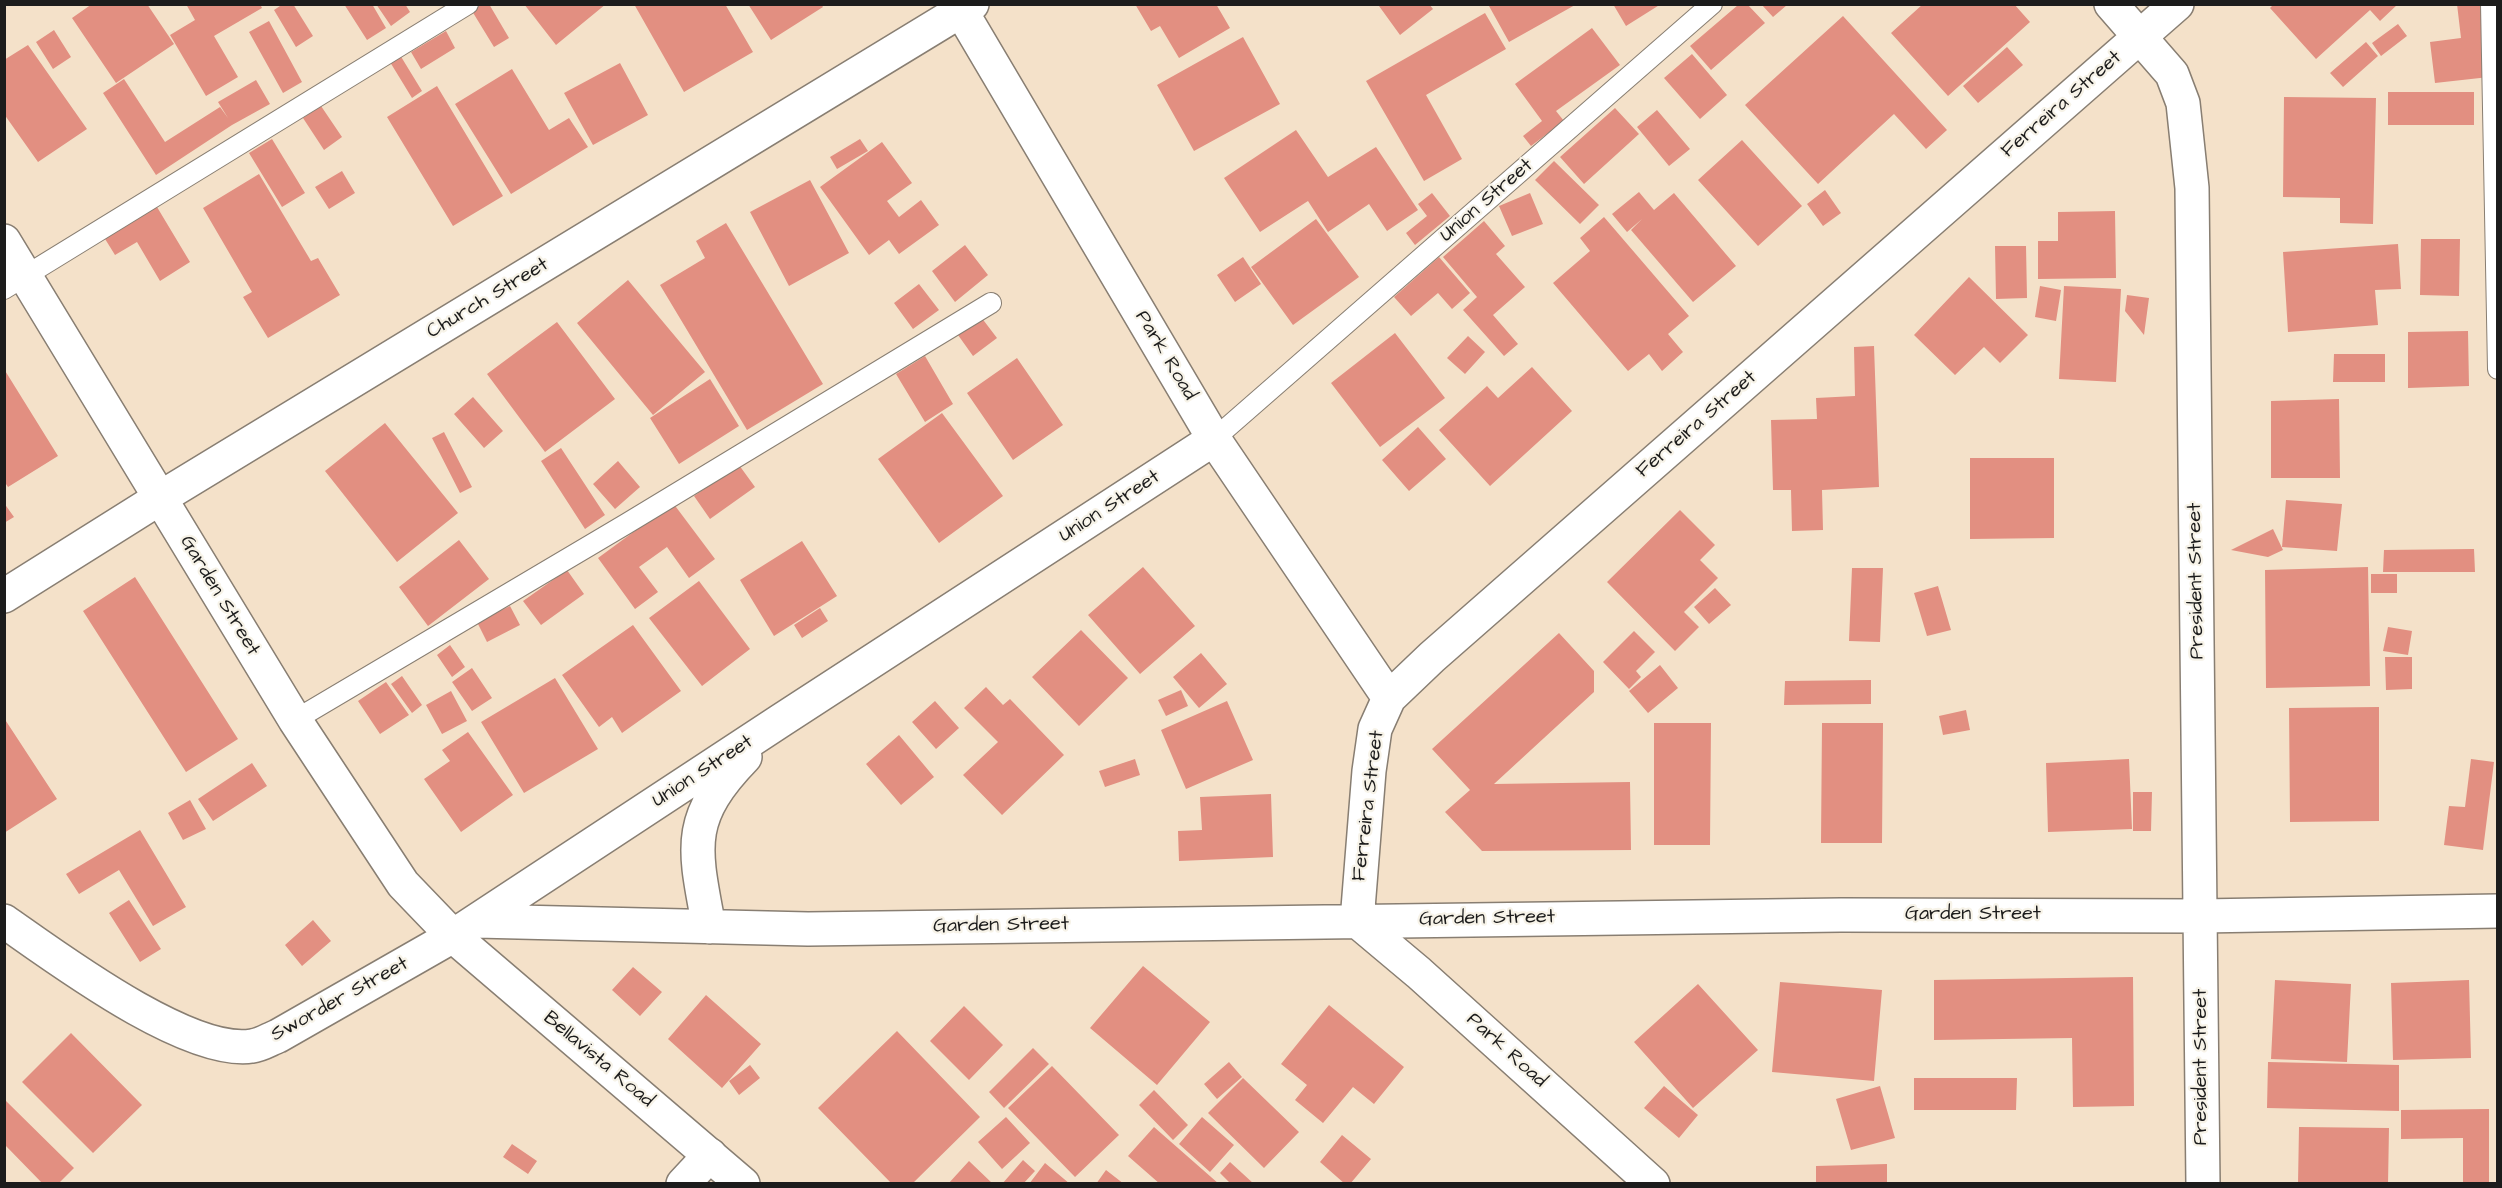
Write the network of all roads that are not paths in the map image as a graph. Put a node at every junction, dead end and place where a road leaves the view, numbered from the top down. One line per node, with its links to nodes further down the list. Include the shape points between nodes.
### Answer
1 (468, 4): 9 (lane)
2 (1712, 4): 12 (lane, Union Street)
3 (2111, 4): 7 (street, President Street)
4 (2176, 4): 7 (street, Ferreira Street)
5 (2491, 4): 11 (lane)
6 (964, 7): 12 (street, Park Road); 13 (street, Church Street)
7 (2139, 37): 15 (street, Ferreira Street); 19 (street, President Street, via 2172,74 2183,103 2192,188)
8 (4, 241): 9 (street, Garden Street)
9 (15, 282): 13 (street, Garden Street)
10 (991, 303): 16 (lane)
11 (2498, 369)
12 (1214, 440): 15 (street, Park Road); 17 (street, Union Street)
13 (160, 498): 14 (street, Church Street); 16 (street, Garden Street)
14 (4, 596)
15 (1389, 698): 21 (street, Ferreira Street, via 1375,729)
16 (294, 720): 23 (street, Garden Street, via 403,884)
17 (780, 721): 22 (street, via 719,786 703,814 698,838 699,876); 23 (street, Union Street)
18 (2498, 911): 19 (street, Garden Street)
19 (2201, 916): 21 (street, Garden Street, via 1830,915); 28 (street, President Street)
20 (4, 921): 23 (street, Sworder Street, via 88,980 140,1010 186,1033 234,1046 253,1046 278,1036)
21 (1357, 921): 22 (street, Garden Street); 27 (street, Park Road)
22 (709, 927): 23 (street, Garden Street)
23 (465, 929): 24 (street, Bellavista Road)
24 (710, 1155): 25 (street); 26 (street, Bellavista Road)
25 (683, 1184)
26 (742, 1184)
27 (1653, 1184)
28 (2203, 1184)

